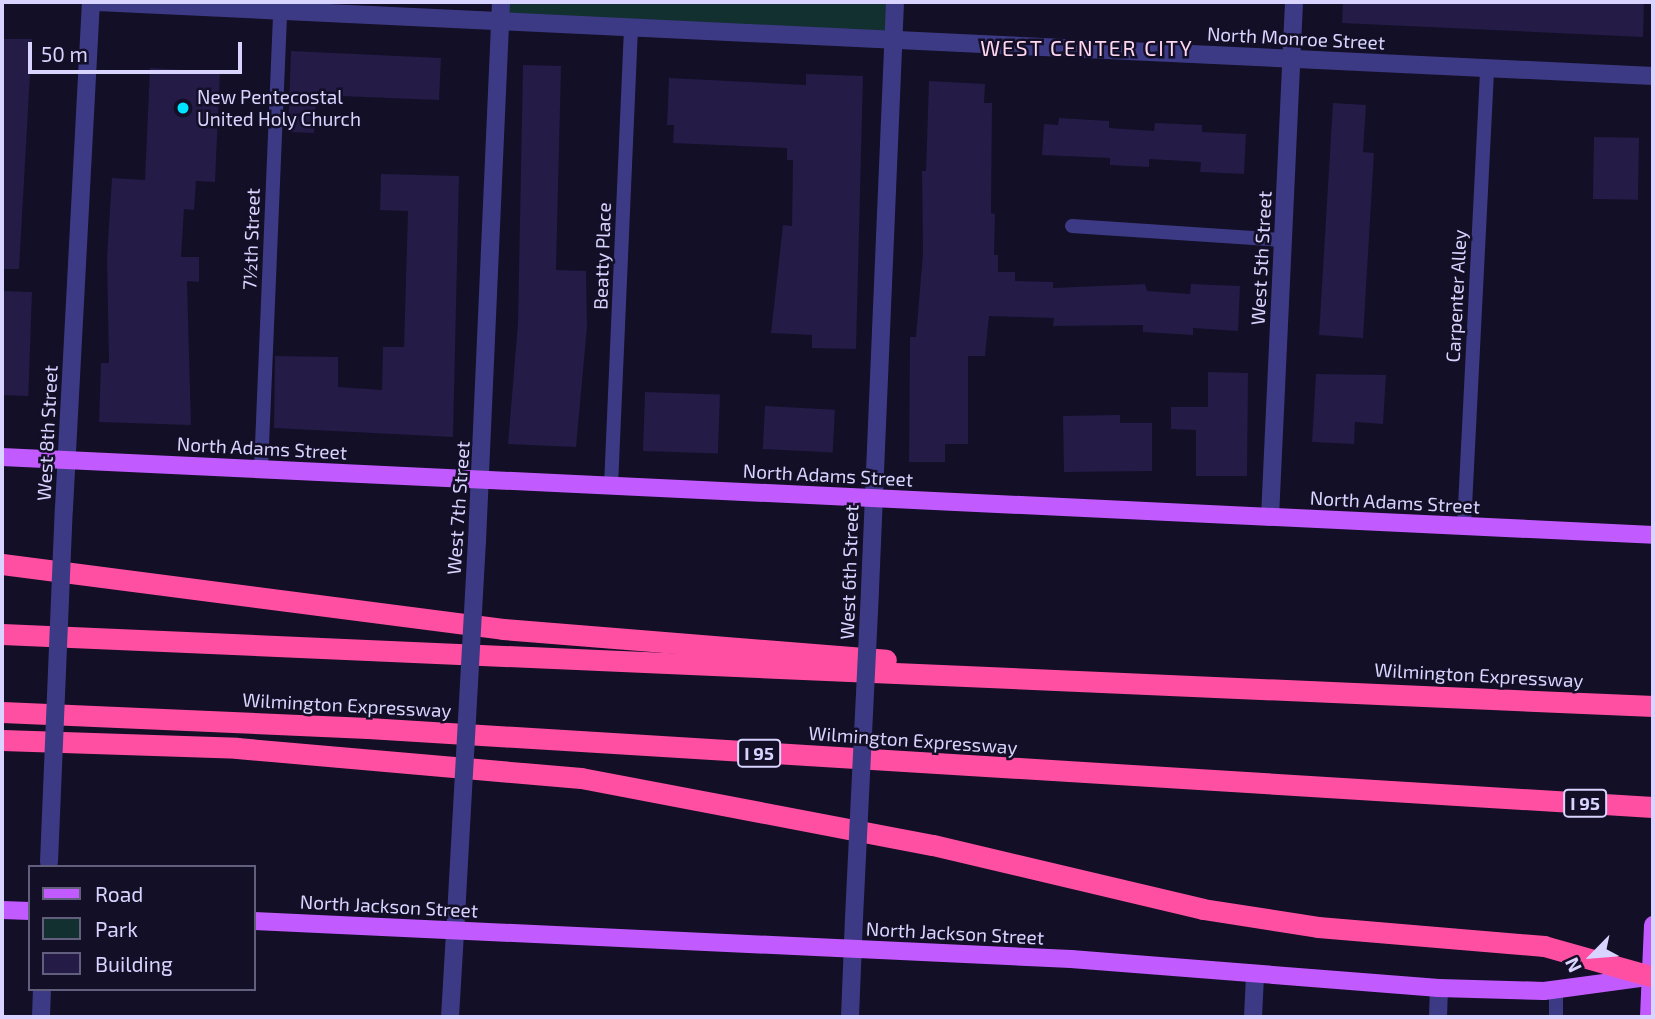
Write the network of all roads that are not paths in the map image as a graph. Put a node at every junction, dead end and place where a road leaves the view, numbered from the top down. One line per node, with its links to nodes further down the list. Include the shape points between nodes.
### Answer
1 (91, 2): 16 (street, West 8th Street)
2 (97, 2): 6 (street, North Monroe Street)
3 (501, 2): 7 (street, West 7th Street)
4 (895, 2): 9 (street, West 6th Street)
5 (1294, 2): 10 (street, West 5th Street)
6 (280, 11): 7 (street, North Monroe Street); 17 (lane, 7½th Street)
7 (500, 21): 8 (street, North Monroe Street); 18 (street, West 7th Street)
8 (631, 27): 9 (street, North Monroe Street); 19 (lane, Beatty Place)
9 (893, 40): 10 (street, North Monroe Street); 20 (street, West 6th Street)
10 (1292, 59): 11 (street, North Monroe Street); 14 (street, West 5th Street)
11 (1487, 69): 12 (street, North Monroe Street); 22 (lane, Carpenter Alley)
12 (1653, 76)
13 (1072, 226): 14 (lane)
14 (1283, 240): 21 (street, West 5th Street)
15 (2, 457): 16 (main road, North Adams Street)
16 (67, 460): 17 (main road, North Adams Street); 31 (street, West 8th Street, bridge)
17 (261, 470): 18 (main road, North Adams Street)
18 (482, 480): 19 (main road, North Adams Street); 36 (street, West 7th Street, bridge)
19 (611, 486): 20 (main road, North Adams Street)
20 (874, 498): 21 (main road, North Adams Street); 37 (street, West 6th Street, bridge)
21 (1270, 517): 22 (main road, North Adams Street)
22 (1464, 526): 23 (main road, North Adams Street)
23 (1653, 535)
24 (2, 564): 26 (highway, via 503,629 827,653)
25 (2, 634): 26 (highway, Wilmington Expressway, via 626,664)
26 (1006, 675): 27 (highway, Wilmington Expressway)
27 (1653, 706)
28 (2, 712): 30 (highway, Wilmington Expressway / I 95, via 368,728)
29 (2, 740): 39 (highway, via 237,748 581,778 933,845 1203,909 1318,927 1544,946)
30 (1653, 807)
31 (49, 864)
32 (2, 909): 33 (main road)
33 (28, 911)
34 (256, 921): 36 (main road, North Jackson Street)
35 (1653, 925): 39 (main road)
36 (454, 930): 37 (main road, North Jackson Street); 44 (street, West 7th Street)
37 (853, 950): 38 (main road, North Jackson Street, via 1071,959); 45 (street, West 6th Street)
38 (1255, 976): 40 (main road, North Jackson Street); 46 (street)
39 (1652, 976): 41 (main road, North Jackson Street); 49 (main road)
40 (1439, 988): 41 (main road, North Jackson Street); 47 (street)
41 (1556, 989): 48 (lane)
42 (42, 991): 43 (street)
43 (41, 1017)
44 (450, 1017)
45 (850, 1017)
46 (1253, 1017)
47 (1438, 1017)
48 (1556, 1017)
49 (1649, 1017)

